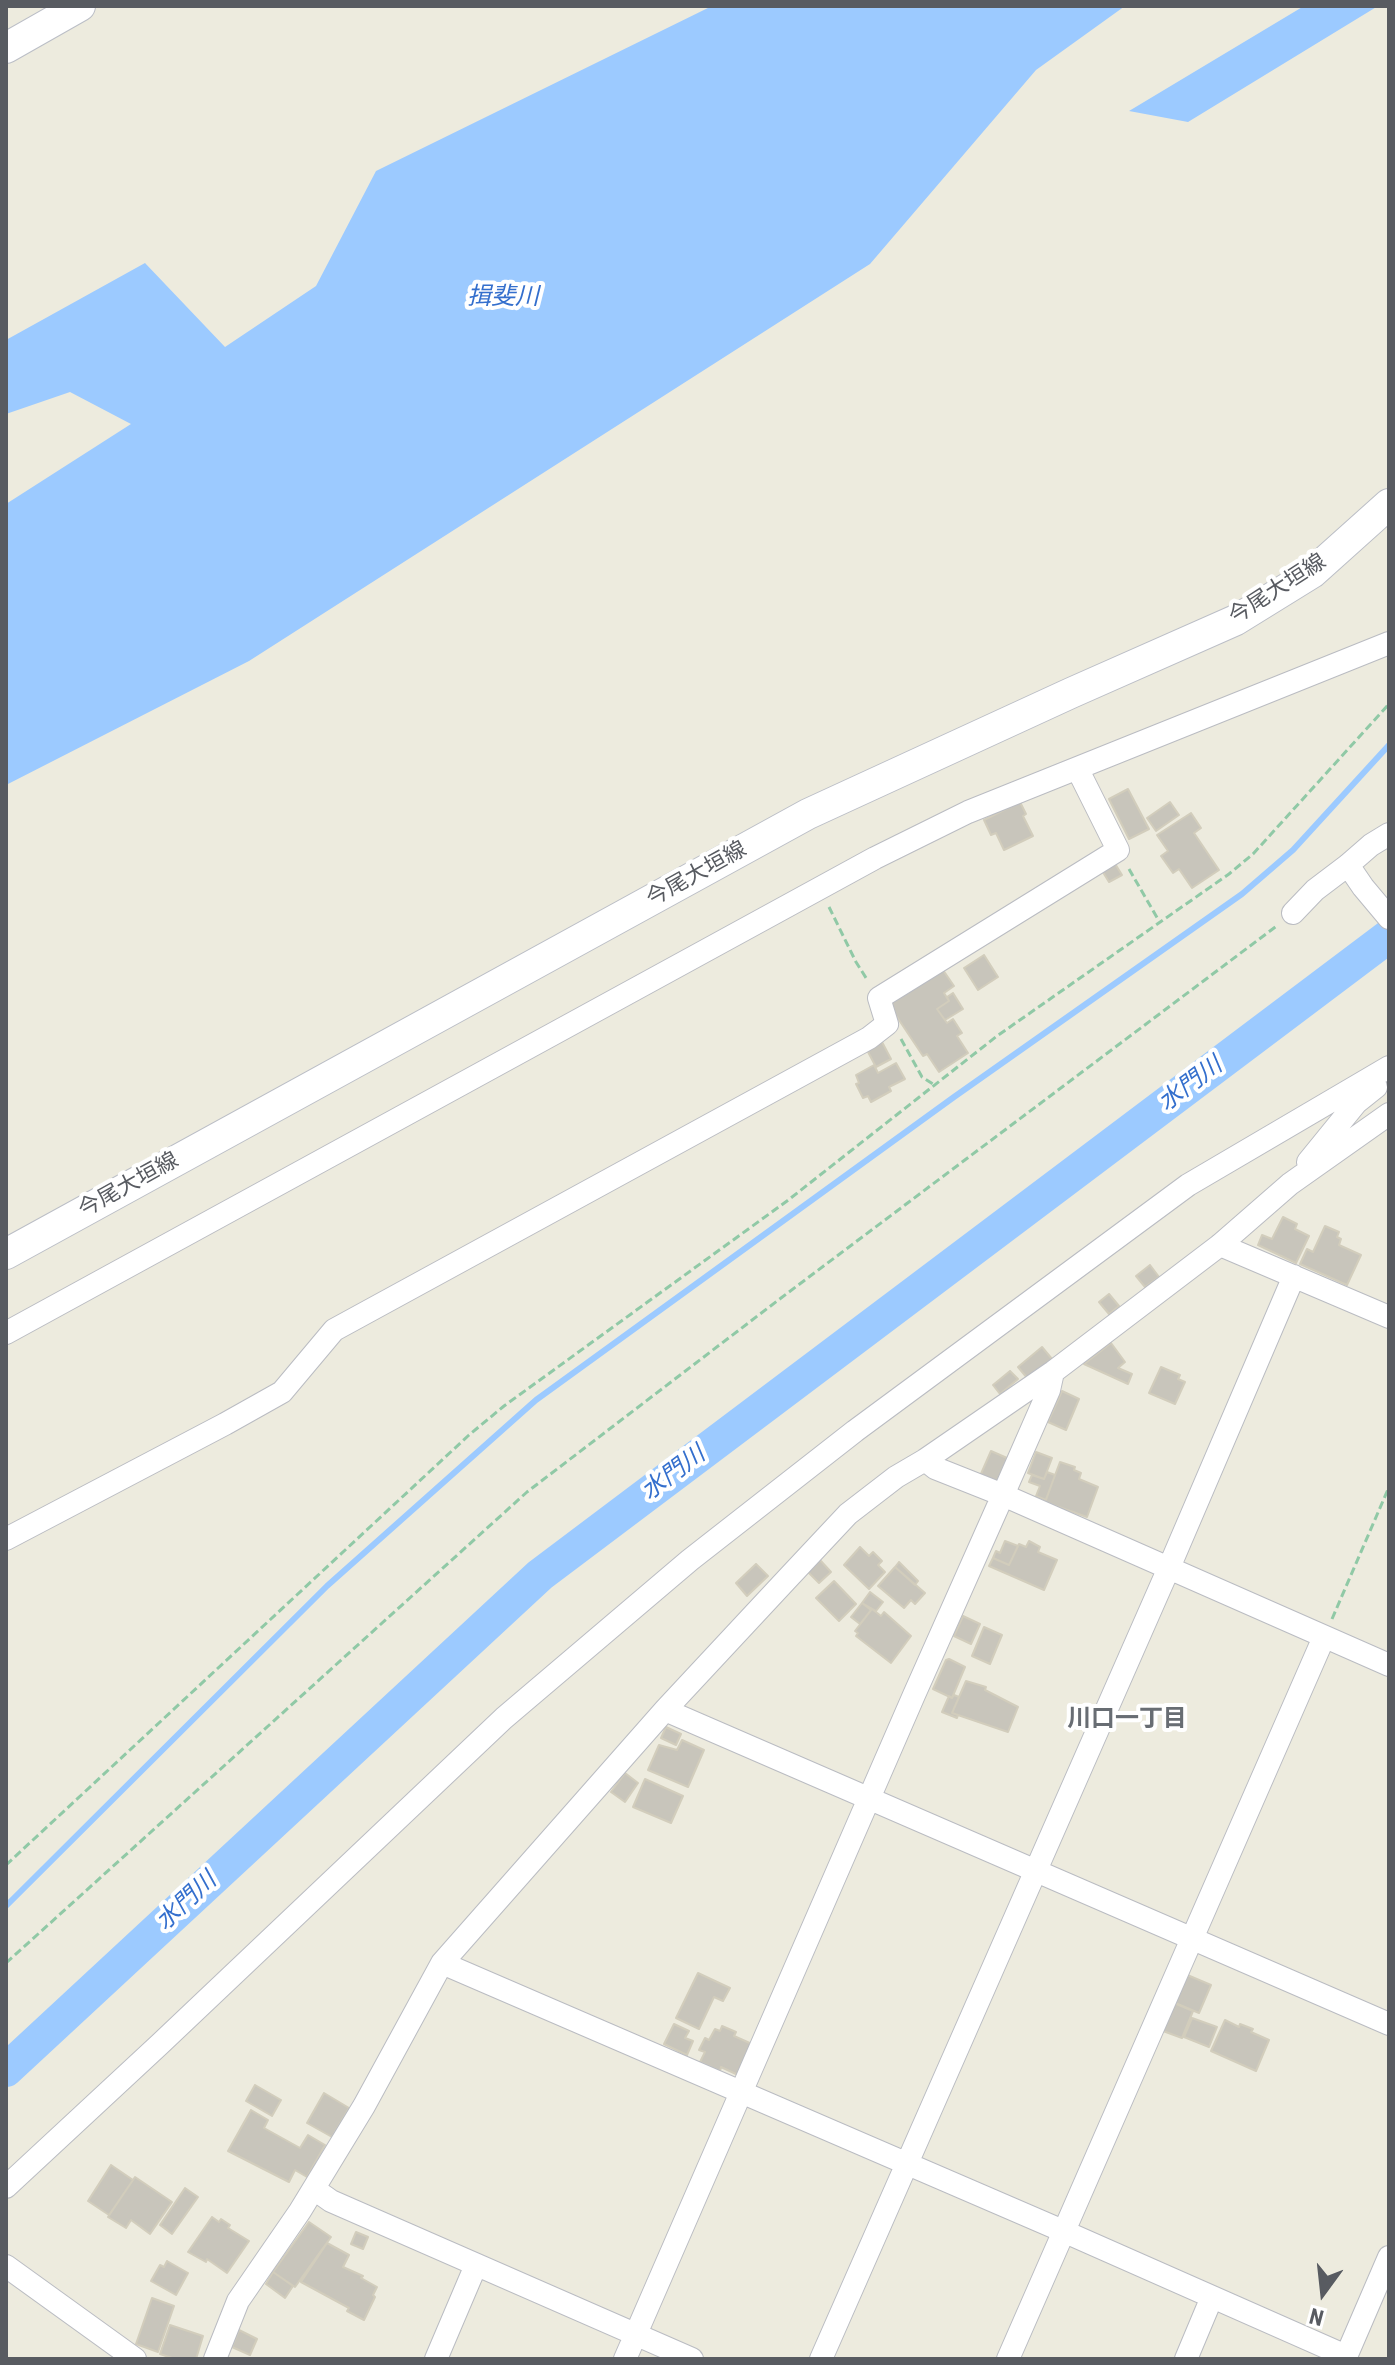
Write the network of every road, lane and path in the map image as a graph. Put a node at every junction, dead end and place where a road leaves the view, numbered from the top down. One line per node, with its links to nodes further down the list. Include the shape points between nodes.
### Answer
1 (80, 6): 2 (main road)
2 (6, 48)
3 (1389, 504): 22 (main road, 今尾大垣線, via 1312,573 1236,620 808,814)
4 (1389, 643): 6 (street)
5 (1389, 704): 13 (path, via 1253,854)
6 (1078, 770): 8 (street); 25 (street, via 968,812 875,858)
7 (1389, 834): 9 (street)
8 (1118, 850): 13 (path); 14 (street)
9 (1348, 865): 11 (street); 12 (street)
10 (829, 907): 14 (path)
11 (1293, 913): 39 (path, via 527,1492)
12 (1389, 918)
13 (1159, 921): 18 (path)
14 (879, 998): 15 (street)
15 (887, 1024): 18 (path, via 897,1028 922,1077); 30 (street, via 334,1330 282,1392)
16 (1389, 1067): 44 (street, via 1188,1185 690,1560 504,1718)
17 (1389, 1077): 20 (street, via 1356,1103)
18 (936, 1086): 36 (path, via 469,1435)
19 (1389, 1114): 20 (street)
20 (1290, 1184): 21 (street)
21 (1220, 1245): 23 (street); 26 (street)
22 (6, 1254)
23 (1294, 1276): 24 (street); 31 (street)
24 (1389, 1317)
25 (6, 1333)
26 (1053, 1372): 27 (street); 29 (street)
27 (925, 1460): 29 (street); 34 (street, via 848,1514)
28 (1389, 1487): 32 (path)
29 (1003, 1495): 31 (street); 35 (street)
30 (6, 1539)
31 (1168, 1570): 32 (street); 37 (street)
32 (1324, 1637): 33 (street); 38 (street)
33 (1389, 1665)
34 (665, 1710): 35 (street); 40 (street)
35 (868, 1799): 37 (street); 42 (street)
36 (6, 1865)
37 (1036, 1871): 38 (street); 43 (street)
38 (1191, 1937): 41 (street); 46 (street)
39 (6, 1963)
40 (442, 1963): 42 (street); 45 (street)
41 (1389, 2024)
42 (743, 2092): 43 (street); 51 (street)
43 (906, 2163): 46 (street); 58 (street)
44 (6, 2187)
45 (314, 2189): 48 (street); 54 (street, via 238,2301)
46 (1063, 2231): 50 (street); 59 (street)
47 (1389, 2257): 52 (street)
48 (476, 2265): 51 (street); 55 (street)
49 (6, 2266): 53 (street)
50 (1212, 2297): 52 (street); 60 (street)
51 (636, 2335): 56 (street); 57 (street)
52 (1345, 2358)
53 (135, 2359)
54 (215, 2359)
55 (436, 2359)
56 (625, 2359)
57 (692, 2359)
58 (821, 2359)
59 (1008, 2359)
60 (1186, 2359)

